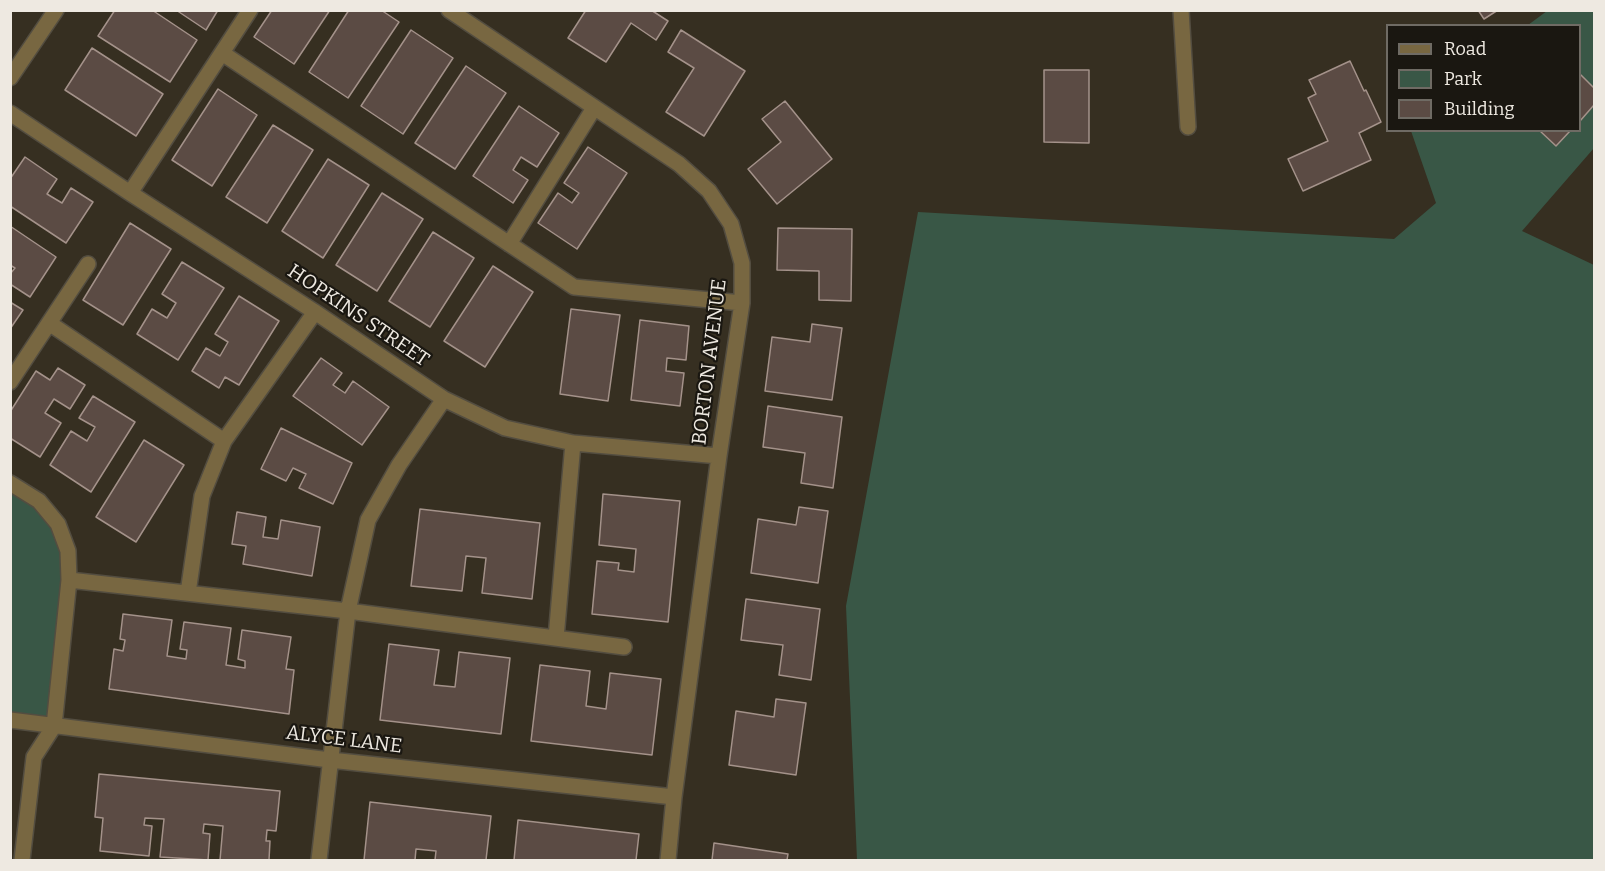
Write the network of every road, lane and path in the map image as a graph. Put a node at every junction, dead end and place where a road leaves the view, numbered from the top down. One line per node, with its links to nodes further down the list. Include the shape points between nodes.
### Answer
1 (56, 10): 6 (street)
2 (250, 10): 5 (street)
3 (449, 10): 7 (street, BORTON AVENUE)
4 (1181, 10): 9 (street)
5 (222, 53): 10 (street); 11 (street)
6 (10, 78)
7 (594, 108): 11 (street); 13 (street, BORTON AVENUE, via 679,164 709,191 731,224 742,263)
8 (10, 113): 10 (street, HOPKINS STREET)
9 (1188, 127)
10 (130, 193): 14 (street, HOPKINS STREET)
11 (509, 244): 13 (street, via 574,287)
12 (88, 264): 15 (street)
13 (742, 303): 20 (street, BORTON AVENUE)
14 (315, 312): 17 (street, HOPKINS STREET); 18 (street)
15 (49, 323): 16 (street); 18 (street)
16 (10, 382)
17 (444, 399): 19 (street, HOPKINS STREET, via 506,428); 24 (street, via 399,465 368,520)
18 (224, 441): 23 (street, via 202,496)
19 (573, 443): 20 (street, HOPKINS STREET); 25 (street)
20 (719, 456): 30 (street, BORTON AVENUE)
21 (10, 483): 22 (street, via 39,501 58,524 68,551)
22 (69, 580): 23 (street); 28 (street)
23 (188, 593): 24 (street)
24 (348, 611): 25 (street); 29 (street)
25 (556, 638): 26 (street)
26 (624, 647)
27 (10, 720): 28 (street, ALYCE LANE)
28 (54, 726): 29 (street, ALYCE LANE); 31 (street, via 34,757)
29 (330, 760): 30 (street, ALYCE LANE); 32 (street)
30 (674, 797): 33 (street, BORTON AVENUE)
31 (22, 861)
32 (319, 861)
33 (668, 861)

